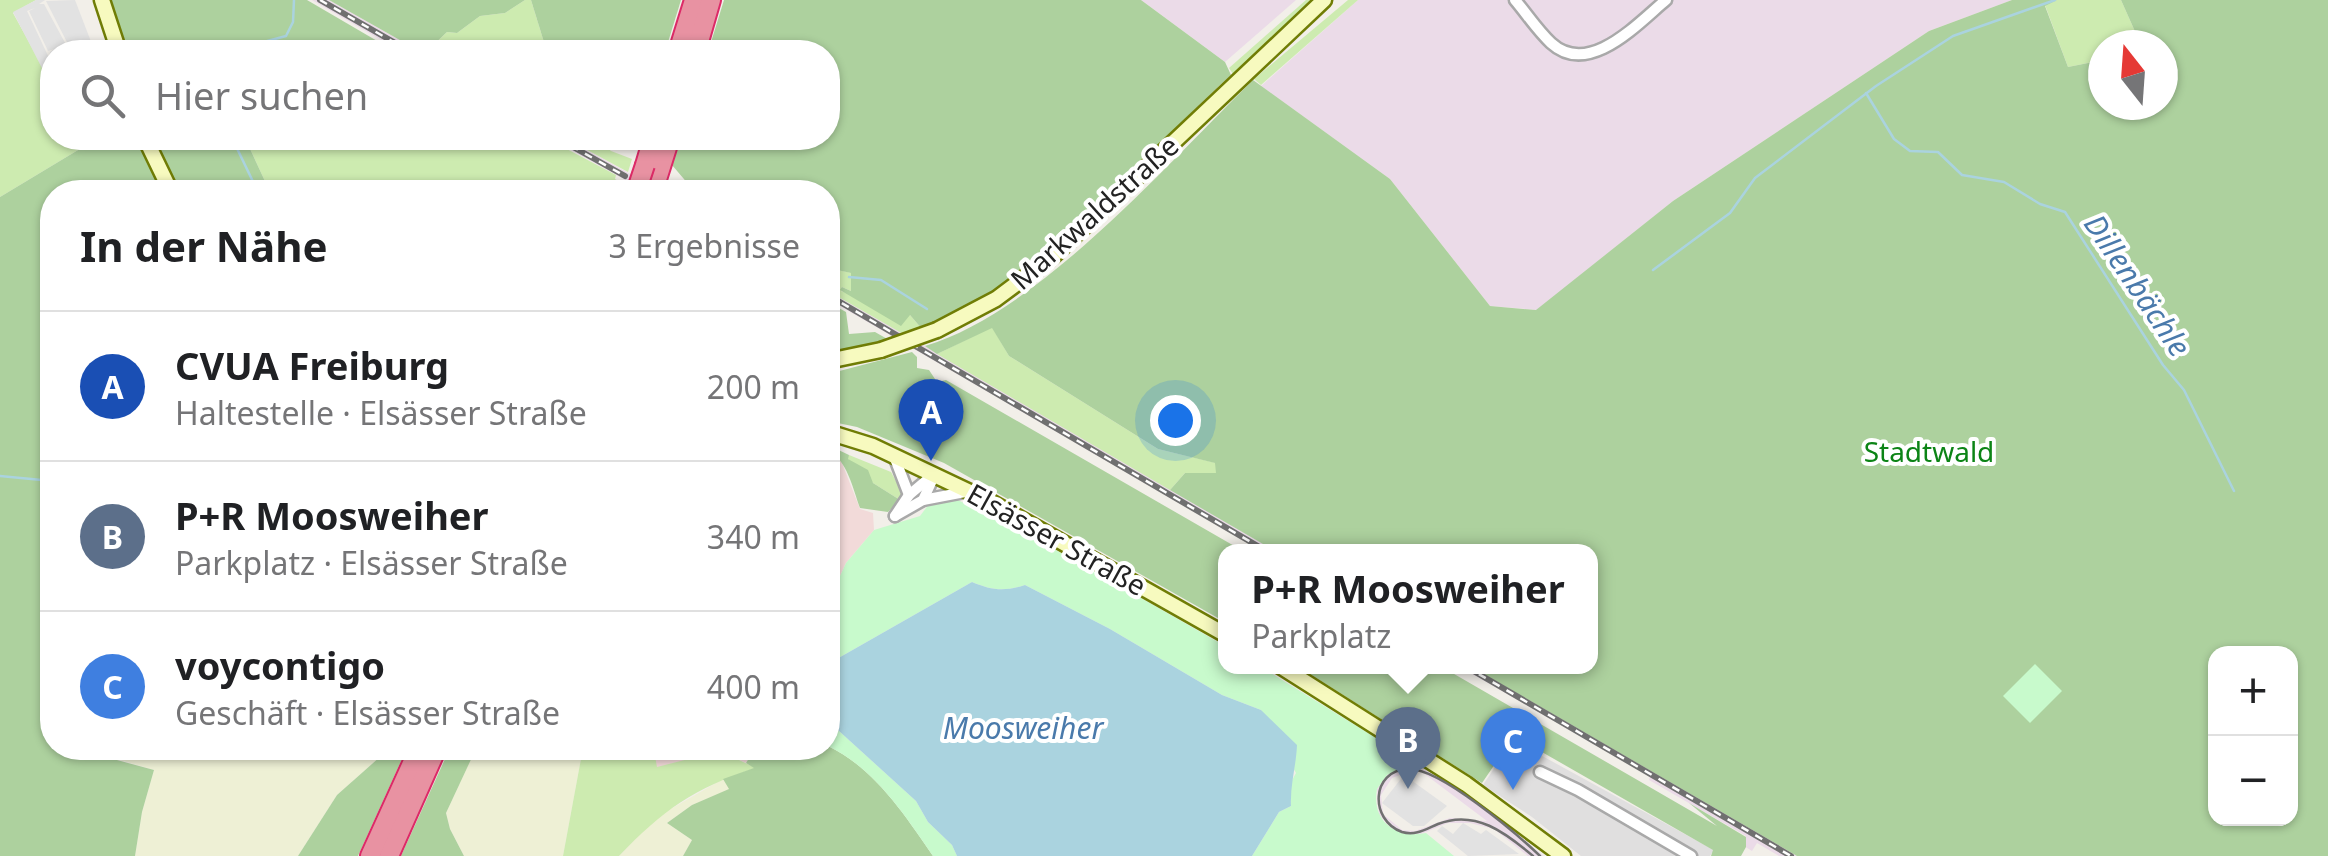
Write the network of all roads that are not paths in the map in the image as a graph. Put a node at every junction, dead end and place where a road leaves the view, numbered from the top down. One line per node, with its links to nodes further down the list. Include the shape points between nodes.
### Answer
1 (102, 0): 7 (main road)
2 (694, 0): 8 (highway)
3 (711, 0): 9 (highway)
4 (1324, 0): 17 (main road, Markwaldstraße, bridge, via 1052,256 996,299 937,330)
5 (1515, 0): 6 (street, via 1553,45 1580,54 1607,47)
6 (1666, 0)
7 (114, 40)
8 (682, 40)
9 (699, 40)
10 (152, 150): 14 (main road)
11 (653, 150): 13 (highway)
12 (663, 150): 13 (highway)
13 (652, 170): 15 (highway, bridge); 16 (highway)
14 (165, 180)
15 (645, 180)
16 (653, 180)
17 (840, 359)
18 (840, 436): 19 (main road, Elsässer Straße)
19 (894, 455): 20 (main road, Elsässer Straße); 22 (street)
20 (934, 474): 21 (main road, Elsässer Straße); 22 (street); 23 (street)
21 (970, 491): 23 (street); 24 (main road, Elsässer Straße)
22 (909, 495): 23 (street, via 895,516)
23 (922, 500)
24 (1218, 630)
25 (1293, 674): 31 (main road, via 1479,792)
26 (413, 760): 29 (highway)
27 (431, 760): 30 (highway)
28 (1540, 772): 32 (street)
29 (370, 856)
30 (389, 856)
31 (1563, 856)
32 (1691, 856)

